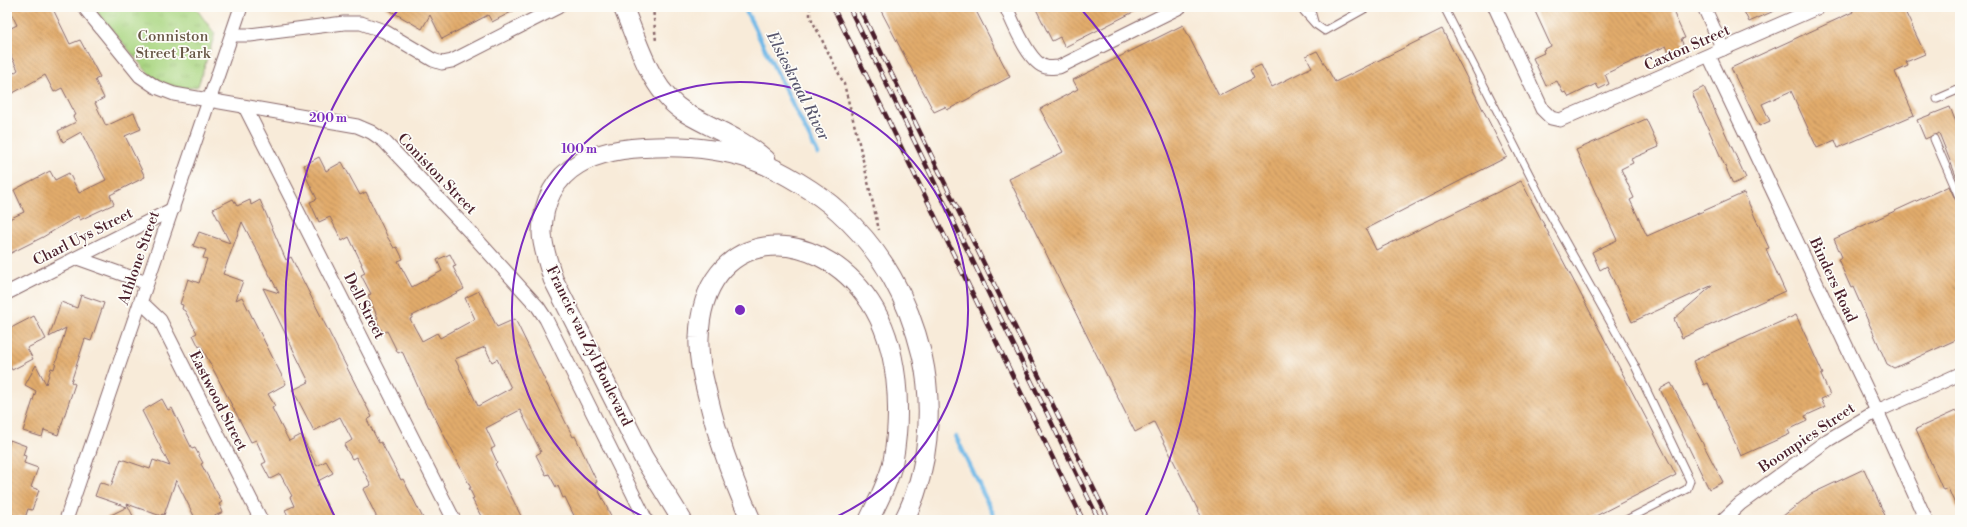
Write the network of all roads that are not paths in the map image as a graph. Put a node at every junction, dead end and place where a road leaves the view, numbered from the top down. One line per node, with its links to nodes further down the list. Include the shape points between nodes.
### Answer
1 (84, 7): 20 (street, Coniston Street, via 140,76 165,91)
2 (241, 7): 15 (street, Athlone Street)
3 (558, 7): 15 (street, via 452,61 442,63 384,31 361,23)
4 (623, 7): 23 (main road, via 655,82 664,94 685,113 753,149)
5 (1006, 7): 6 (street, via 1031,56 1045,67 1059,67)
6 (1180, 7)
7 (1300, 7): 14 (lane)
8 (1310, 7): 14 (lane)
9 (1368, 7): 14 (lane, via 1325,31)
10 (1444, 7): 40 (lane, via 1547,209 1635,366 1690,481 1686,489)
11 (1495, 7): 17 (street, Caxton Street, via 1542,110 1551,118 1567,118)
12 (1704, 7): 16 (street)
13 (1819, 7): 16 (street, Caxton Street)
14 (1315, 24)
15 (232, 35): 20 (street, Athlone Street)
16 (1723, 49): 17 (street, Caxton Street)
17 (1709, 56): 31 (street, Binders Road)
18 (1960, 89): 19 (lane)
19 (1937, 99)
20 (210, 101): 21 (street, Coniston Street); 25 (street, Athlone Street)
21 (245, 107): 34 (street, Dell Street); 35 (street, Coniston Street, via 357,126 384,141 538,307)
22 (1934, 138): 24 (lane)
23 (779, 172): 36 (main road, Francie van Zyl Boulevard, via 753,160 716,151 680,146 622,149 585,159 568,171 556,185 547,206 542,232 553,279 643,457); 39 (main road, Francie van Zyl Boulevard, via 795,180 838,211 874,250 901,292 915,328 926,372 928,409 920,476)
24 (1960, 199)
25 (174, 209): 26 (street, Charl Uys Street); 27 (street, Athlone Street)
26 (77, 258): 27 (street); 28 (street, Charl Uys Street)
27 (148, 282): 29 (street, Athlone Street)
28 (7, 293)
29 (141, 302): 32 (street, Athlone Street); 33 (street, Eastwood Street, via 160,320)
30 (1960, 374): 31 (street, Boompies Street)
31 (1877, 411): 41 (street, Boompies Street, via 1828,440 1740,504); 42 (street, Binders Road)
32 (66, 520)
33 (261, 520)
34 (454, 520)
35 (646, 520)
36 (682, 520)
37 (752, 520): 38 (main road, via 731,475 714,423 700,365 700,321 707,293 726,266 748,251 781,245 816,254 852,280 870,302 888,344 897,392 897,428 892,462 883,491)
38 (869, 520)
39 (904, 520)
40 (1626, 520)
41 (1723, 520)
42 (1926, 520)

